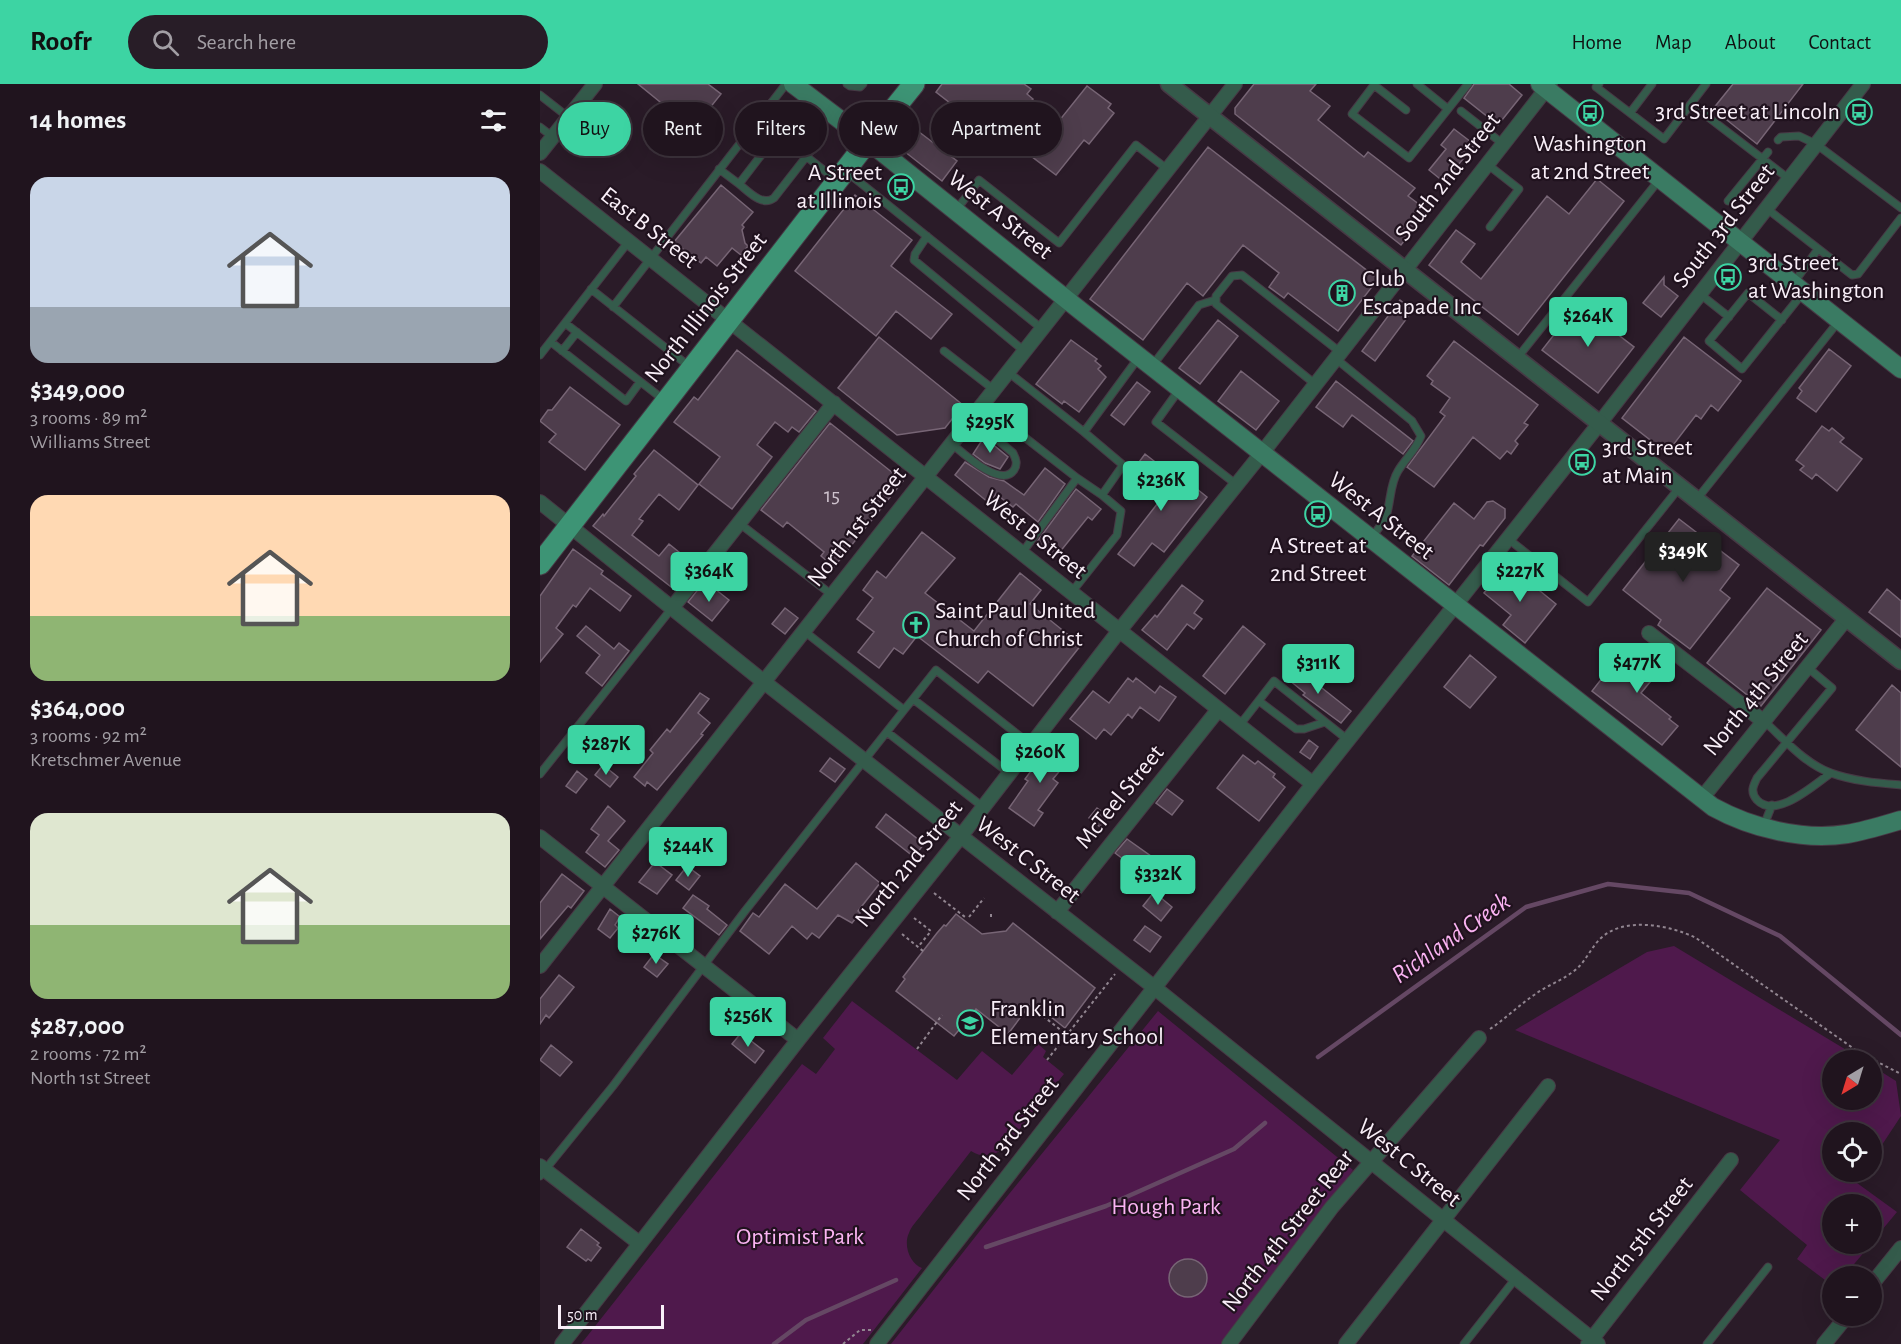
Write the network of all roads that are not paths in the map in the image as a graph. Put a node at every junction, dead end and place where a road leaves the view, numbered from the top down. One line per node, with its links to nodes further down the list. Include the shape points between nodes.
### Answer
1 (595, 84): 17 (street)
2 (786, 84): 40 (lane)
3 (793, 84): 26 (main road, West A Street)
4 (847, 84): 5 (lane)
5 (863, 84)
6 (1169, 84): 25 (street)
7 (1235, 84): 25 (street, North 1st Street)
8 (1417, 84): 21 (lane)
9 (1468, 84): 21 (lane)
10 (1599, 84): 24 (lane, via 1596,87)
11 (1652, 84): 24 (lane)
12 (1706, 84): 19 (lane)
13 (1863, 84): 32 (street, South 3rd Street)
14 (909, 86): 18 (main road, North Illinois Street)
15 (1545, 86): 31 (street, South 2nd Street); 44 (main road)
16 (540, 94): 20 (lane)
17 (580, 102)
18 (897, 102)
19 (1691, 104): 24 (lane, via 1664,139); 38 (lane)
20 (558, 109)
21 (1448, 109): 22 (lane, via 1409,158 1352,114 1374,85)
22 (1406, 110)
23 (1461, 111): 31 (lane)
24 (1630, 113)
25 (1210, 117): 41 (street, North 1st Street); 58 (street)
26 (839, 119)
27 (540, 127): 29 (lane)
28 (558, 130): 29 (street)
29 (553, 137): 34 (street)
30 (1778, 140): 32 (lane, via 1799,136)
31 (1503, 144): 39 (street, South 2nd Street)
32 (1816, 144): 45 (street, South 3rd Street); 49 (lane)
33 (1768, 152): 38 (lane)
34 (540, 153)
35 (856, 156): 43 (main road, North Illinois Street)
36 (887, 156): 50 (main road, West A Street)
37 (807, 157): 43 (lane); 46 (lane, via 770,201 758,199); 46 (lane, via 812,142 785,124)
38 (1763, 159): 45 (lane); 47 (lane)
39 (1487, 164): 52 (lane, via 1519,189); 58 (street, South 2nd Street)
40 (719, 169): 46 (lane); 57 (lane)
41 (1167, 169): 50 (lane, via 1136,145 1059,243 978,180); 62 (street, North 1st Street)
42 (540, 171): 54 (street, East B Street)
43 (841, 176): 53 (lane); 66 (main road, North Illinois Street)
44 (1660, 178): 55 (main road); 78 (lane)
45 (1789, 179): 48 (street, South 3rd Street)
46 (738, 184)
47 (1728, 201)
48 (1766, 208): 55 (street, South 3rd Street); 56 (lane)
49 (1901, 208)
50 (956, 211): 62 (main road, West A Street)
51 (1901, 218): 56 (lane, via 1858,274 1852,275)
52 (1490, 227)
53 (927, 237): 70 (lane); 73 (lane, via 914,260)
54 (629, 241): 57 (street, East B Street); 60 (lane)
55 (1740, 241): 59 (main road); 61 (street, South 3rd Street)
56 (1818, 249): 59 (lane)
57 (651, 258): 64 (lane); 66 (street, East B Street)
58 (1404, 270): 77 (street, North 2nd Street); 78 (street)
59 (1799, 288): 67 (lane); 68 (main road)
60 (591, 289): 64 (lane); 69 (lane)
61 (1700, 294): 65 (lane); 91 (street, South 3rd Street)
62 (1065, 298): 70 (street, North 1st Street); 79 (main road, West A Street)
63 (1215, 300): 77 (lane, via 1232,276 1242,275); 79 (lane, via 1199,305); 84 (lane)
64 (613, 307): 80 (lane)
65 (1729, 317): 67 (lane, via 1748,293); 67 (lane, via 1709,342 1742,369)
66 (729, 320): 80 (main road, North Illinois Street); 88 (street, West B Street)
67 (1782, 320)
68 (1840, 320): 81 (main road); 100 (lane)
69 (565, 323): 71 (lane); 72 (lane)
70 (1041, 328): 73 (street, North 1st Street)
71 (577, 332): 74 (lane); 83 (lane)
72 (550, 342): 74 (lane); 76 (lane)
73 (1023, 350): 82 (street, North 1st Street)
74 (562, 351): 83 (lane, via 626,401)
75 (944, 351): 85 (lane)
76 (540, 355)
77 (1338, 355): 84 (street, North 2nd Street); 104 (lane, via 1412,421 1421,436 1398,471 1387,512)
78 (1517, 360): 91 (street)
79 (1146, 362): 86 (main road, West A Street); 92 (lane)
80 (692, 368): 87 (main road, North Illinois Street)
81 (1901, 369)
82 (1007, 371): 85 (street, North 1st Street); 92 (lane)
83 (640, 382): 87 (lane)
84 (1315, 384): 94 (street, North 2nd Street)
85 (993, 389): 89 (street, North 1st Street)
86 (1180, 389): 94 (main road, West A Street); 97 (lane, via 1156,422)
87 (666, 402): 103 (main road, North Illinois Street)
88 (834, 403): 95 (street, West B Street); 102 (street)
89 (982, 404): 90 (street, North 1st Street); 96 (lane)
90 (971, 417): 93 (street, North 1st Street); 93 (lane, via 1013,453 1016,468 1003,477 993,474)
91 (1599, 424): 98 (street); 105 (street, North 3rd Street)
92 (1084, 432): 99 (lane, via 1123,465)
93 (951, 443): 95 (street, North 1st Street)
94 (1262, 453): 97 (street, North 2nd Street); 104 (main road, West A Street)
95 (926, 475): 106 (street, West B Street); 109 (street, North 1st Street)
96 (1077, 478): 99 (lane); 106 (lane)
97 (1237, 484): 113 (street, North 2nd Street)
98 (1680, 488): 100 (street); 105 (lane, via 1588,602)
99 (1102, 495): 108 (lane, via 1121,511 1117,535)
100 (1696, 500): 112 (street)
101 (540, 502): 103 (street, West C Street)
102 (739, 523): 109 (lane); 111 (street)
103 (570, 525): 107 (main road, North Illinois Street); 111 (street, West C Street)
104 (1370, 538): 110 (main road, West A Street)
105 (1507, 538): 110 (street, North 3rd Street)
106 (1022, 553): 108 (street, West B Street)
107 (540, 564)
108 (1071, 593): 113 (street, West B Street)
109 (832, 595): 114 (street, North 1st Street)
110 (1454, 605): 127 (street, North 3rd Street); 136 (main road, West A Street)
111 (672, 608): 118 (street, West C Street); 133 (lane)
112 (1846, 619): 116 (street); 117 (street, North 4th Street)
113 (1119, 631): 122 (street, West B Street); 129 (street, North 2nd Street)
114 (804, 632): 118 (street, North 1st Street); 121 (lane)
115 (1649, 633): 123 (street)
116 (1901, 662)
117 (1807, 667): 123 (street, North 4th Street); 128 (lane, via 1832,688)
118 (764, 682): 130 (street, West C Street); 143 (street, North 1st Street)
119 (913, 699): 121 (lane); 129 (lane, via 936,670); 131 (lane)
120 (1259, 700): 124 (lane, via 1296,729); 124 (lane, via 1274,681); 125 (lane)
121 (904, 710): 126 (lane)
122 (1218, 710): 125 (street, West B Street); 144 (street, McTeel Street)
123 (1763, 721): 128 (lane); 136 (street, North 4th Street)
124 (1325, 722): 127 (lane)
125 (1239, 726): 134 (street, West B Street)
126 (887, 732): 130 (lane); 138 (lane)
127 (1348, 740): 134 (street, North 3rd Street)
128 (1787, 742): 132 (lane); 137 (lane, via 1752,788 1758,802)
129 (1031, 745): 131 (street, North 2nd Street)
130 (865, 760): 141 (street, West C Street); 146 (lane)
131 (1009, 773): 138 (street, North 2nd Street)
132 (1831, 773): 135 (lane); 137 (lane, via 1791,802)
133 (540, 774)
134 (1313, 784): 147 (street, North 3rd Street)
135 (1901, 785)
136 (1702, 798): 140 (main road, West A Street, via 1729,816)
137 (1772, 805): 140 (lane)
138 (983, 807): 141 (street, North 2nd Street)
139 (1901, 820): 140 (main road, West A Street, via 1846,834 1809,835)
140 (1763, 828)
141 (961, 836): 144 (street, West C Street); 149 (street, North 2nd Street)
142 (540, 837): 143 (street)
143 (602, 887): 145 (street, North 1st Street); 146 (street)
144 (1057, 912): 147 (street, West C Street)
145 (540, 966)
146 (703, 966): 149 (street); 153 (lane, via 633,1060)
147 (1155, 988): 152 (street, West C Street); 163 (street, North 3rd Street)
148 (1479, 1038): 152 (street, North 4th Street Rear)
149 (798, 1040): 155 (street, North 2nd Street)
150 (1548, 1086): 154 (street)
151 (1731, 1160): 161 (street, North 5th Street)
152 (1371, 1162): 154 (street, West C Street); 164 (street, North 4th Street Rear, via 1332,1207)
153 (542, 1170): 155 (street)
154 (1444, 1220): 159 (street, West C Street); 165 (street)
155 (639, 1243): 162 (street, North 2nd Street)
156 (1901, 1248): 158 (street)
157 (1768, 1267): 167 (lane)
158 (1882, 1272)
159 (1516, 1278): 161 (street, West C Street); 166 (lane)
160 (1839, 1326): 168 (street)
161 (1593, 1342)
162 (561, 1344)
163 (876, 1344)
164 (1229, 1344)
165 (1346, 1344)
166 (1464, 1344)
167 (1707, 1344)
168 (1824, 1344)

